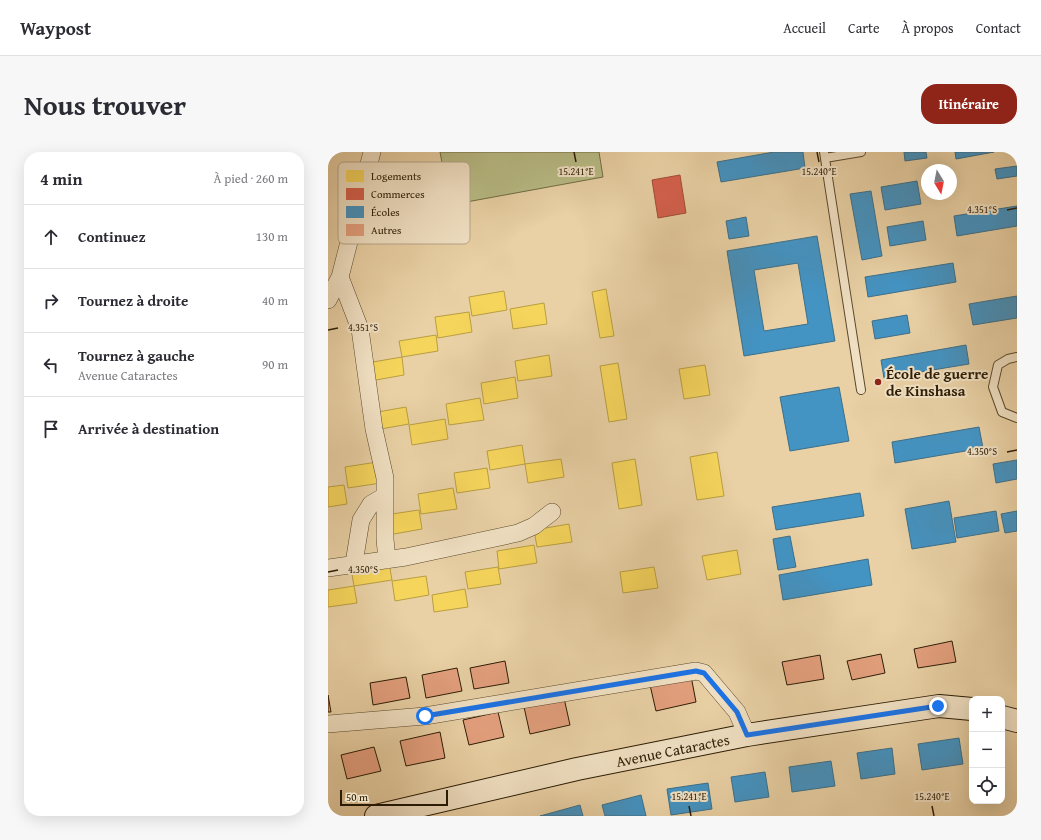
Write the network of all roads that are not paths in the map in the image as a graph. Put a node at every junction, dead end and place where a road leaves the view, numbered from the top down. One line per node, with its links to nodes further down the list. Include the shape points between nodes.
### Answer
1 (372, 152): 4 (street)
2 (861, 152): 3 (lane)
3 (824, 155): 9 (lane)
4 (369, 162)
5 (348, 244): 6 (street)
6 (340, 277): 7 (street); 11 (street, via 360,329 374,429 385,478)
7 (328, 300)
8 (1017, 357): 10 (lane, via 998,365 993,387 1002,412)
9 (861, 390)
10 (1017, 418)
11 (385, 496): 13 (street); 14 (street, via 371,504 362,520)
12 (552, 512): 13 (street, via 534,526 518,533)
13 (387, 560): 14 (street)
14 (354, 563): 15 (street)
15 (328, 568)
16 (969, 709): 20 (street, Avenue Cataractes, via 938,706)
17 (1005, 718): 18 (street)
18 (1017, 721)
19 (328, 724): 20 (street, via 425,716 696,671 704,673 737,712)
20 (747, 735): 21 (street, Avenue Cataractes, via 576,769)
21 (376, 816)

